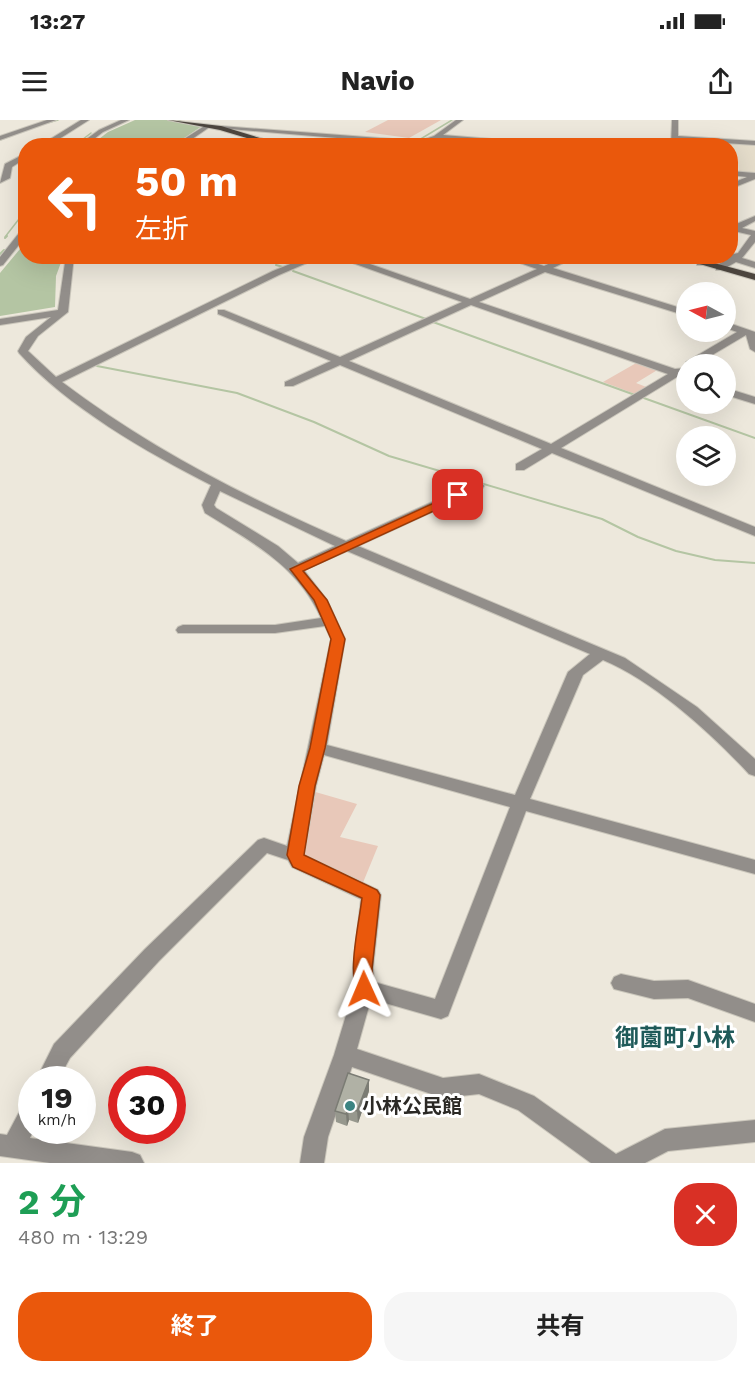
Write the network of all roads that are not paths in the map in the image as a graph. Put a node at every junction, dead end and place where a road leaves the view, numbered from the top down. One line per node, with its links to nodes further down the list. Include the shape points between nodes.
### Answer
1 (39, 120): 2 (street)
2 (52, 120): 11 (street)
3 (86, 120): 16 (street)
4 (126, 120): 17 (street)
5 (171, 120): 9 (main road)
6 (226, 120): 9 (street)
7 (460, 120): 14 (street)
8 (675, 120): 22 (street)
9 (210, 126): 12 (main road); 18 (street)
10 (9, 127): 11 (street)
11 (26, 128): 15 (street)
12 (221, 128): 19 (main road); 20 (street)
13 (365, 130): 20 (street)
14 (436, 137): 21 (street)
15 (0, 138)
16 (55, 138)
17 (91, 138)
18 (190, 138)
19 (256, 138)
20 (351, 138)
21 (452, 138)
22 (674, 138)
23 (738, 143): 24 (street)
24 (755, 143)
25 (18, 160): 26 (street)
26 (8, 166): 27 (street); 30 (street, via 7,176)
27 (18, 167)
28 (738, 174): 29 (street)
29 (755, 176): 31 (street)
30 (0, 181)
31 (738, 183)
32 (755, 218): 33 (street)
33 (738, 225)
34 (738, 228): 36 (street)
35 (18, 230): 38 (street)
36 (754, 233): 39 (street)
37 (18, 240): 41 (street)
38 (0, 247)
39 (738, 256)
40 (738, 260): 49 (street)
41 (0, 263)
42 (69, 264): 56 (street)
43 (299, 264): 65 (street)
44 (361, 264): 54 (street)
45 (529, 264): 51 (street)
46 (556, 264): 51 (street)
47 (704, 264): 50 (main road)
48 (723, 264): 50 (street)
49 (755, 265): 52 (street)
50 (719, 268): 52 (main road)
51 (545, 269): 54 (street); 55 (street)
52 (743, 274): 53 (main road)
53 (755, 277)
54 (470, 302): 62 (street); 63 (street)
55 (676, 310)
56 (63, 312): 58 (street); 65 (street, via 34,335 23,351)
57 (221, 312): 62 (street)
58 (0, 322)
59 (750, 333): 60 (street); 61 (street)
60 (755, 349)
61 (713, 354)
62 (339, 361): 66 (street); 69 (street)
63 (676, 367)
64 (676, 375): 69 (street)
65 (56, 381): 71 (street, via 154,449)
66 (289, 384)
67 (736, 394): 68 (street)
68 (755, 401)
69 (550, 448): 70 (street); 73 (street)
70 (520, 467)
71 (219, 484): 74 (street); 75 (street, via 208,505 210,510 273,549)
72 (478, 486): 74 (street)
73 (755, 532)
74 (344, 546): 75 (street); 78 (street)
75 (296, 569): 76 (street, via 321,600)
76 (331, 621): 77 (street, via 275,629); 79 (street, via 338,639)
77 (183, 630)
78 (602, 653): 80 (street, via 620,661 686,707); 81 (street, via 576,672)
79 (318, 748): 81 (street); 82 (street)
80 (755, 770)
81 (521, 804): 83 (street); 85 (street, via 441,1010)
82 (295, 855): 85 (street, via 299,862 371,895); 88 (street, via 264,845 153,955 62,1051)
83 (755, 867)
84 (621, 983): 86 (street, via 654,990 688,989)
85 (364, 989): 87 (street)
86 (755, 1013)
87 (345, 1055): 93 (street, via 316,1137); 94 (street, via 443,1088 478,1084 526,1103)
88 (54, 1066)
89 (18, 1129): 91 (street)
90 (755, 1131): 95 (street, via 665,1140)
91 (6, 1146): 92 (street)
92 (132, 1163)
93 (312, 1163)
94 (610, 1163)
95 (622, 1163)

